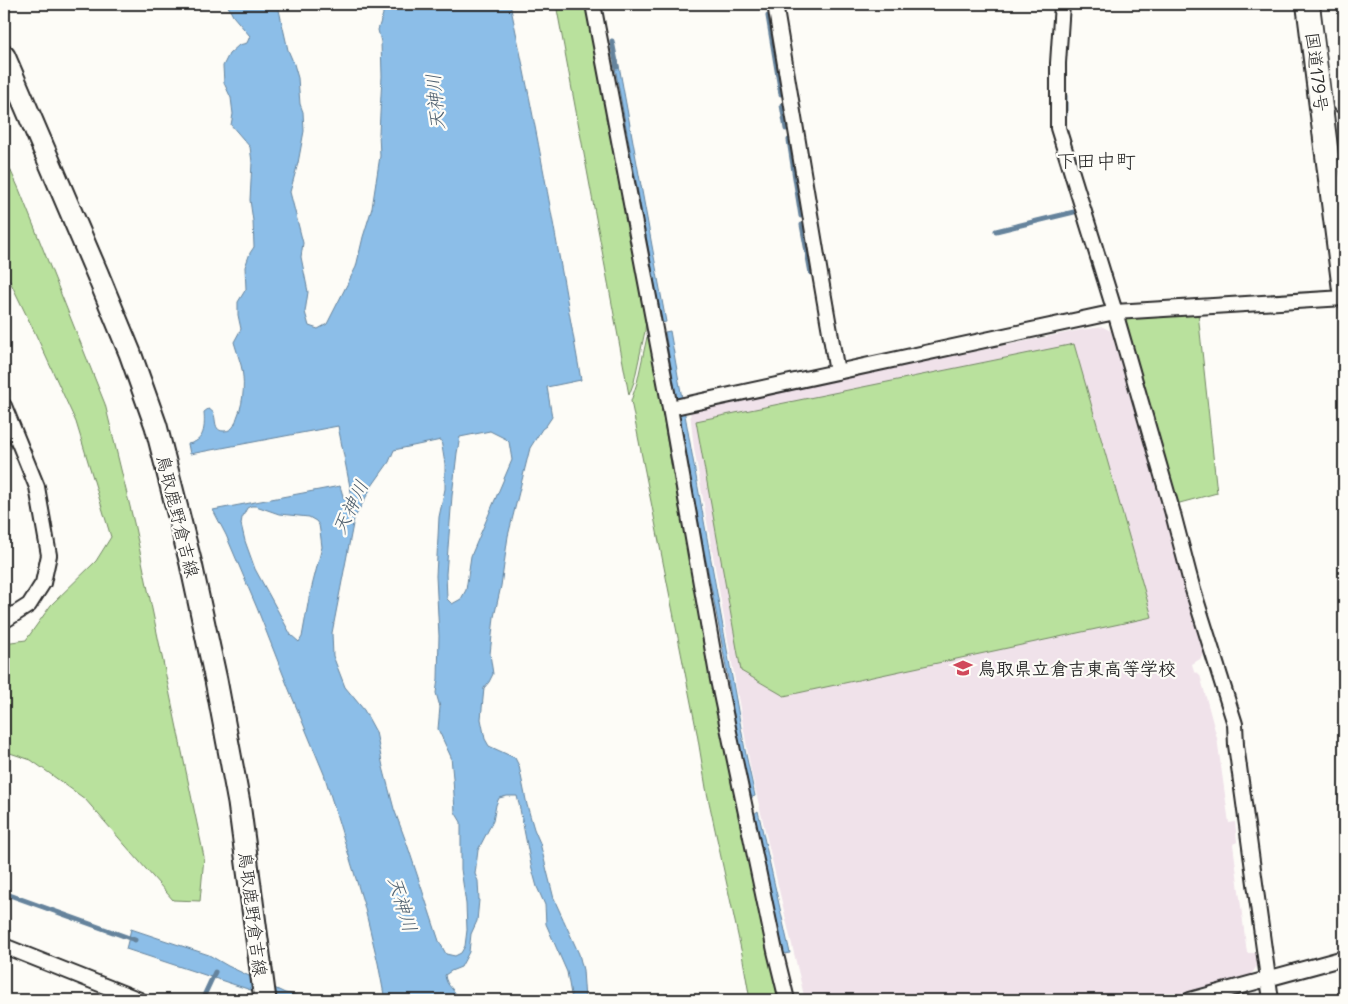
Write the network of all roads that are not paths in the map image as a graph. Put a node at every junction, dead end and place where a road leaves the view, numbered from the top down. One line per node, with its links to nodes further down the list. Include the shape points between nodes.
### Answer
1 (593, 4): 13 (street)
2 (775, 4): 11 (street)
3 (1062, 4): 10 (street, via 1058,128)
4 (1308, 4): 8 (highway, 国道179号)
5 (1332, 4): 7 (highway, 国道179号)
6 (4, 56): 19 (main road, 鳥取鹿野倉吉線, via 98,273 156,426 216,680 239,803)
7 (1344, 102)
8 (1344, 290)
9 (1344, 298): 10 (street)
10 (1115, 312): 11 (street); 17 (street, via 1235,724)
11 (837, 372): 13 (street)
12 (4, 406): 14 (street, via 37,487 49,555 43,584 29,605)
13 (670, 408): 20 (street, via 718,680)
14 (4, 618)
15 (4, 946): 18 (street)
16 (1344, 958): 17 (street)
17 (1269, 979): 21 (street); 22 (street)
18 (140, 1000)
19 (265, 1000)
20 (787, 1000)
21 (1190, 1000)
22 (1272, 1000)

